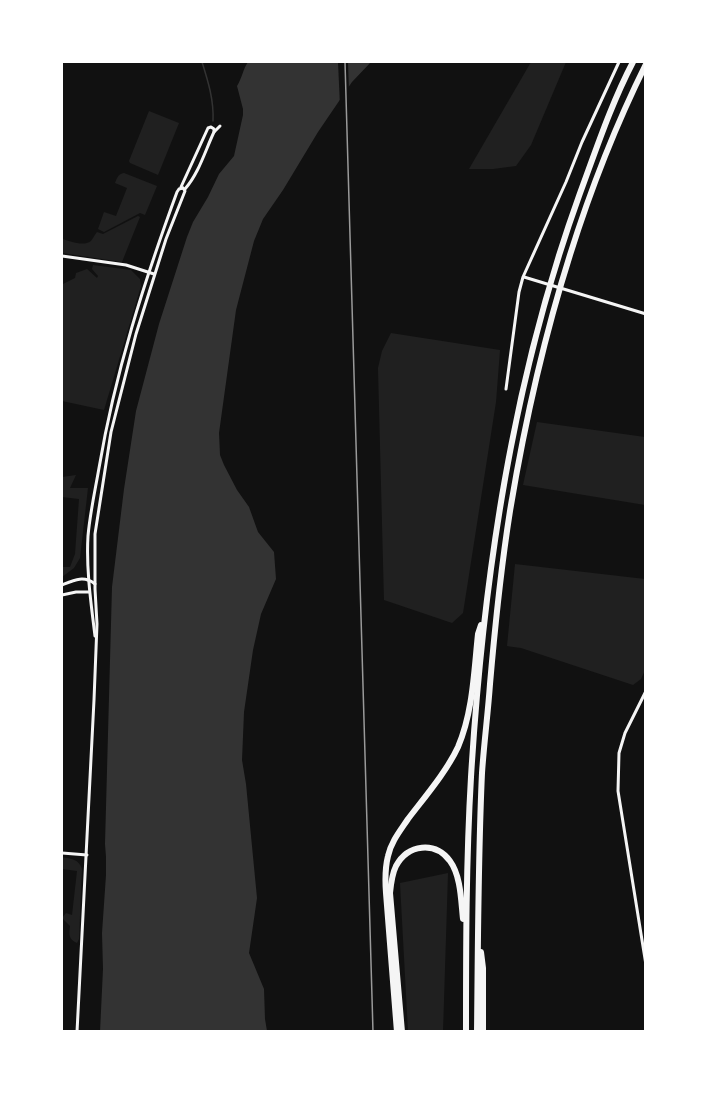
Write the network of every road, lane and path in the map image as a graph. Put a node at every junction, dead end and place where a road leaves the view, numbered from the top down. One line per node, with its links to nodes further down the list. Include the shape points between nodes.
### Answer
1 (619, 62): 10 (street)
2 (633, 62): 22 (highway, via 611,109 560,249 537,330 518,410)
3 (645, 64): 28 (highway, via 600,171 571,254 548,333 510,510 483,771)
4 (220, 126): 5 (street)
5 (214, 132): 6 (street, via 189,184); 6 (street, via 212,127 208,128)
6 (183, 188): 8 (street, via 177,192); 9 (street)
7 (62, 255): 8 (street)
8 (149, 272): 9 (street); 13 (street, via 103,442 90,523)
9 (154, 274): 17 (street, via 111,432 95,534)
10 (523, 277): 11 (street); 12 (street)
11 (645, 314)
12 (506, 389)
13 (88, 567): 14 (street); 15 (street)
14 (82, 578): 15 (street); 16 (street)
15 (89, 579): 17 (street); 18 (street)
16 (62, 585)
17 (95, 586): 18 (street); 23 (street)
18 (90, 592): 19 (street); 21 (street)
19 (83, 593): 20 (street); 21 (street)
20 (62, 595)
21 (91, 601): 23 (street)
22 (485, 610): 29 (highway, via 471,778); 32 (highway, via 478,634 471,699 458,748 399,832 388,855 386,892)
23 (96, 647): 27 (street)
24 (645, 691): 25 (street)
25 (644, 699): 30 (street, via 619,753 618,791)
26 (62, 853): 27 (street)
27 (87, 855): 31 (street)
28 (478, 921): 34 (highway); 35 (highway)
29 (466, 938): 32 (highway, via 457,875 450,861 429,848 409,851 397,864 390,893); 33 (highway)
30 (645, 965)
31 (77, 1032)
32 (399, 1032)
33 (466, 1032)
34 (477, 1032)
35 (483, 1032)

